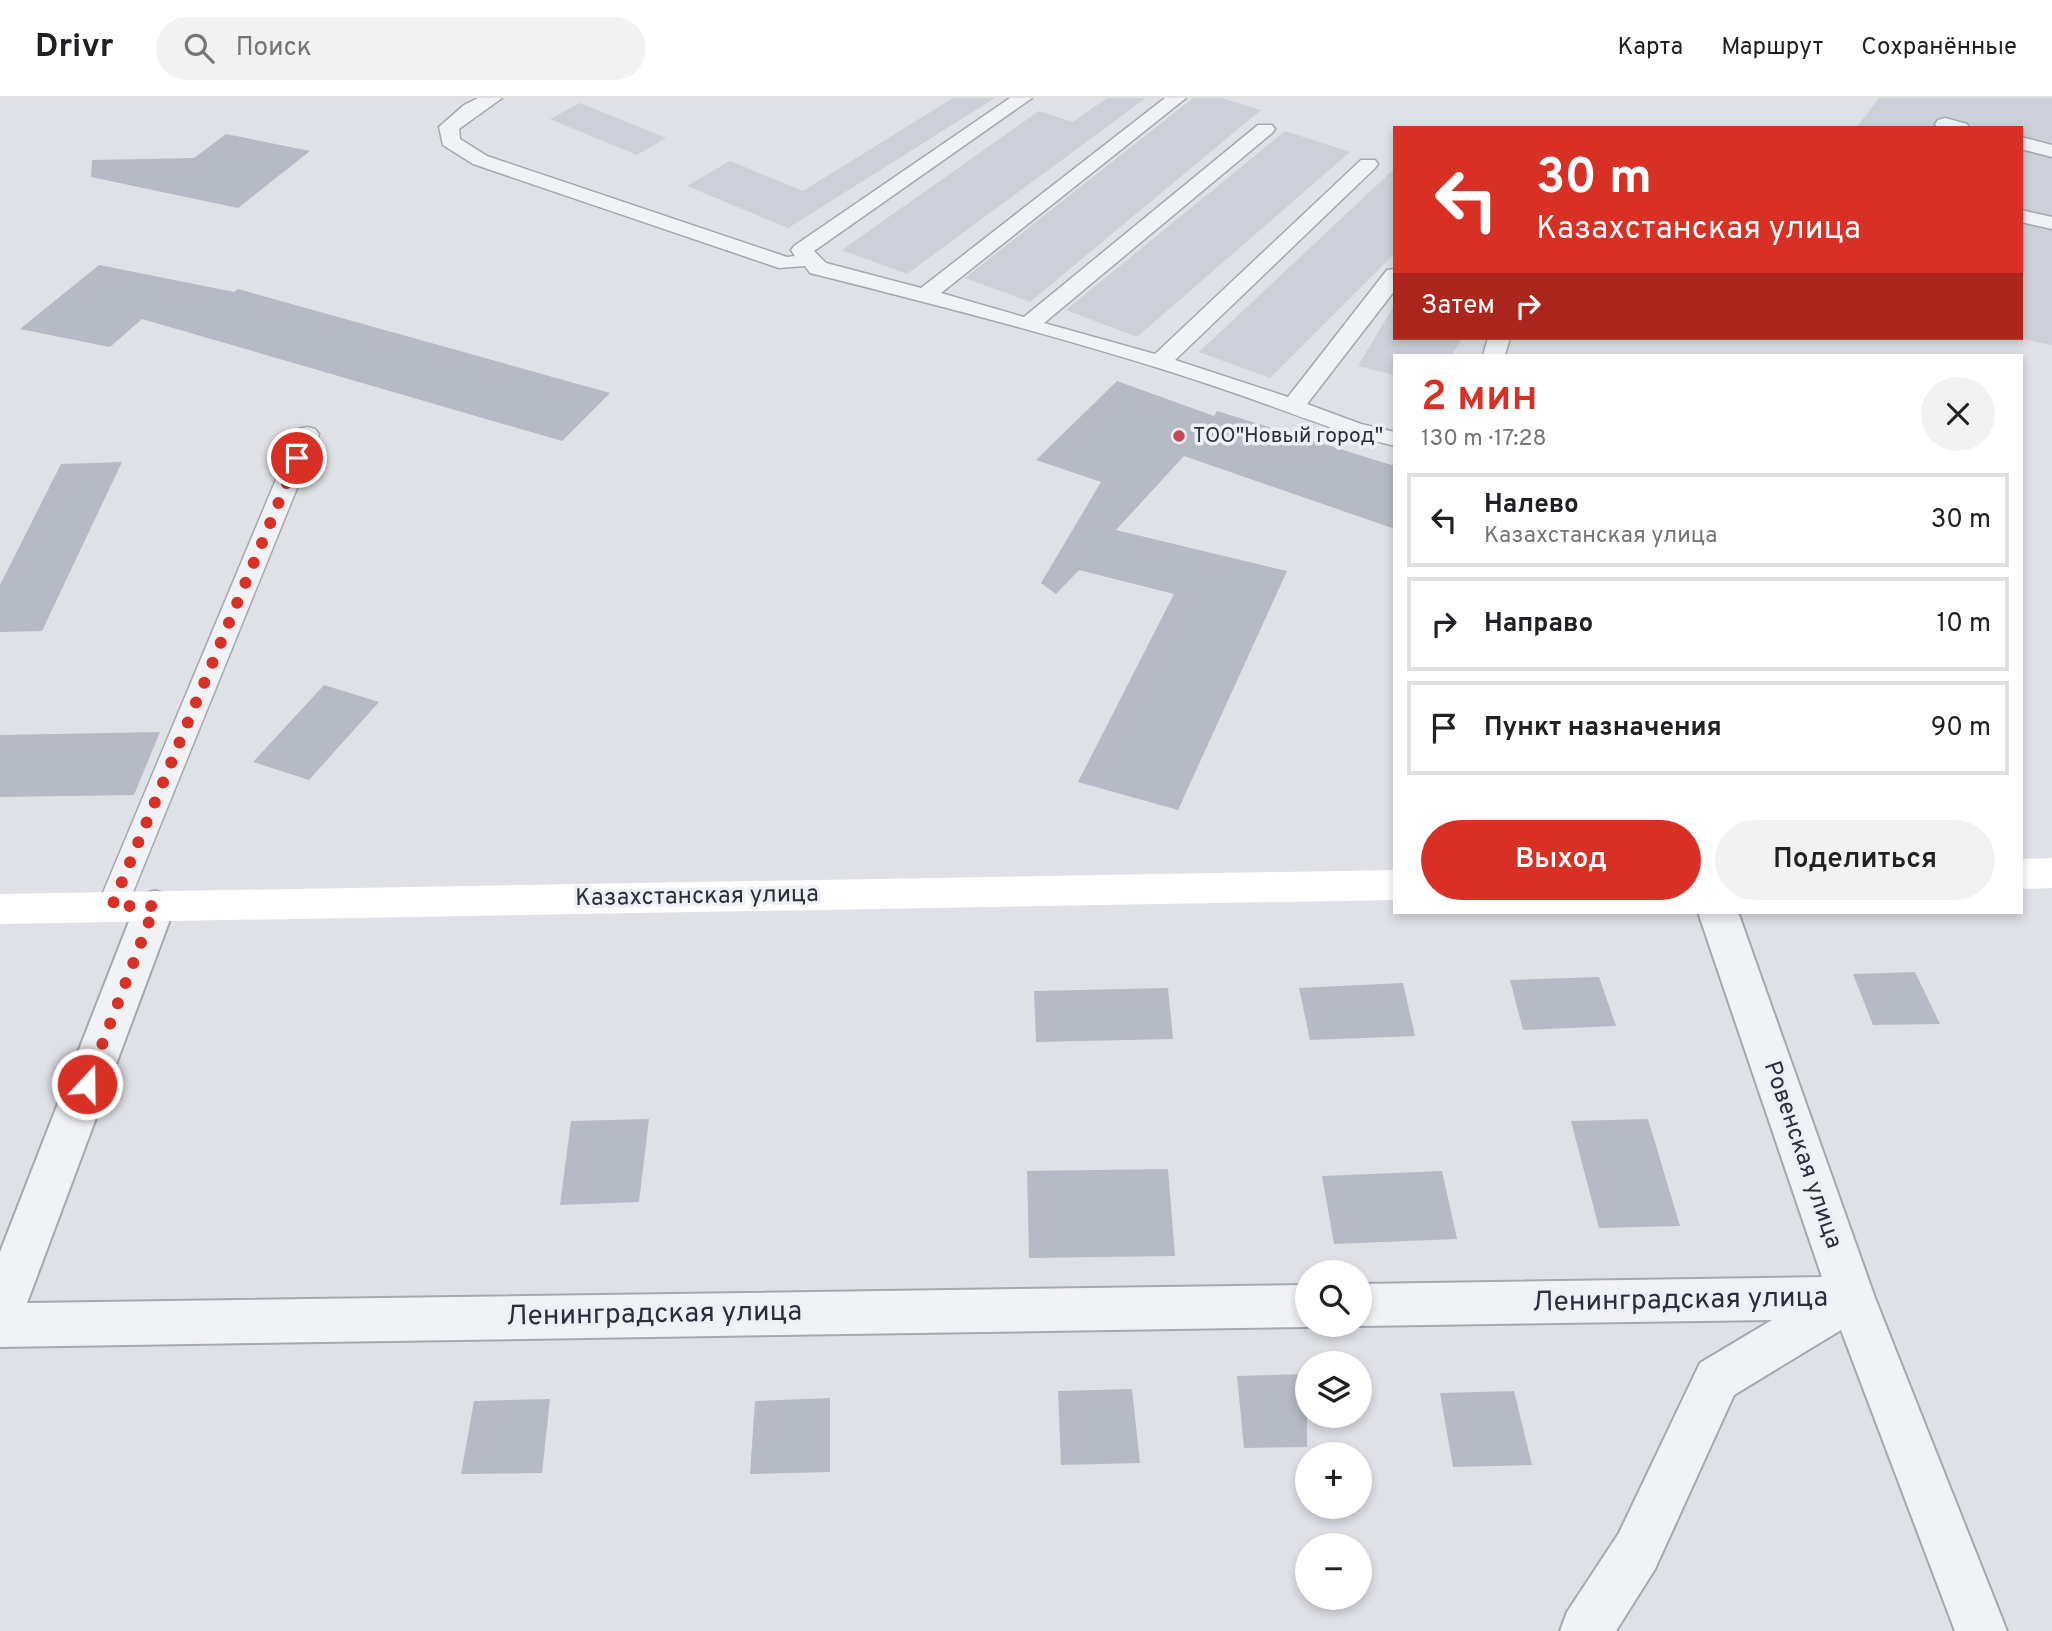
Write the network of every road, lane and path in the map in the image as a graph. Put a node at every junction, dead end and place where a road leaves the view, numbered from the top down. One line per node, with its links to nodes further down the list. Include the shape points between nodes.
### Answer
1 (493, 98): 10 (lane, via 449,127 450,141 480,160 786,264)
2 (1023, 98): 10 (lane, via 801,250)
3 (1177, 98): 12 (lane)
4 (1265, 129): 13 (lane)
5 (2023, 144): 6 (lane)
6 (2052, 151)
7 (1368, 164): 14 (lane)
8 (2023, 216): 9 (lane)
9 (2052, 223)
10 (810, 259): 12 (lane, via 818,268)
11 (1393, 278): 15 (lane)
12 (925, 295): 13 (lane)
13 (1028, 325): 14 (lane)
14 (1159, 363): 15 (lane)
15 (1293, 407): 17 (lane)
16 (307, 434): 21 (lane)
17 (1393, 439)
18 (2052, 873): 19 (main road)
19 (2023, 874)
20 (1393, 885): 22 (main road, Казахстанская улица)
21 (112, 906): 22 (main road, Казахстанская улица); 23 (main road, Казахстанская улица)
22 (155, 906): 28 (street)
23 (0, 909)
24 (1719, 914): 25 (street, Ровенская улица)
25 (1852, 1298): 26 (street, Ленинградская улица); 30 (street, Ленинградская улица, via 1717,1379 1637,1551); 31 (street, Ровенская улица)
26 (1372, 1305)
27 (1295, 1306): 29 (street, Ленинградская улица)
28 (0, 1312)
29 (0, 1325)
30 (1586, 1631)
31 (1981, 1631)

